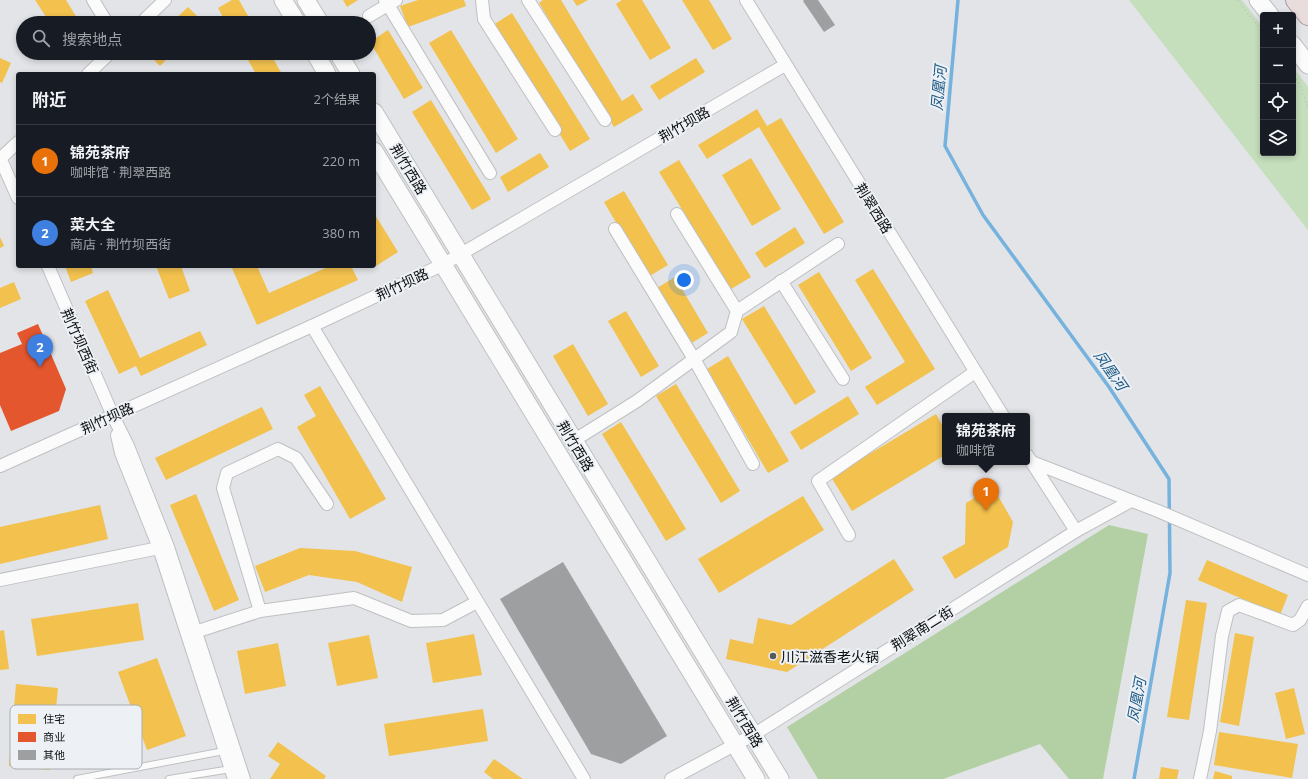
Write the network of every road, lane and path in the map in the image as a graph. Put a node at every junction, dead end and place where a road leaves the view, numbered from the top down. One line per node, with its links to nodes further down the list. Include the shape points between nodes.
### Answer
1 (93, 0): 14 (street)
2 (165, 0): 15 (street)
3 (283, 0): 16 (main road)
4 (306, 0): 17 (main road)
5 (482, 0): 33 (street, via 484,20)
6 (528, 0): 32 (street)
7 (746, 0): 24 (street, 荆翠西路)
8 (1238, 0): 19 (path)
9 (1258, 0): 12 (main road)
10 (1296, 0): 13 (highway)
11 (390, 2): 18 (street); 37 (street)
12 (1268, 12)
13 (1308, 15)
14 (103, 16)
15 (148, 16)
16 (292, 16)
17 (316, 16)
18 (369, 16)
19 (1260, 29)
20 (1295, 48): 25 (main road)
21 (103, 60): 26 (street)
22 (319, 60): 27 (main road)
23 (342, 60): 28 (main road)
24 (785, 65): 42 (street, 荆竹坝路); 49 (street, 荆翠西路)
25 (1308, 65)
26 (90, 72)
27 (326, 72)
28 (350, 72)
29 (1296, 78): 30 (path)
30 (1308, 108)
31 (376, 115): 42 (main road, 荆竹西路)
32 (605, 120)
33 (555, 130)
34 (16, 144): 36 (street)
35 (376, 154): 43 (main road, 荆竹西路)
36 (0, 159): 38 (street)
37 (490, 173)
38 (16, 194)
39 (677, 214): 46 (street)
40 (615, 229): 48 (street)
41 (838, 244): 45 (street)
42 (461, 254): 43 (street, 荆竹坝路); 53 (main road, 荆竹西路)
43 (442, 265): 47 (street, 荆竹坝路); 70 (main road, 荆竹西路)
44 (49, 268): 52 (street, 荆竹坝西街)
45 (782, 281): 46 (street); 50 (street)
46 (737, 311): 48 (street, via 731,332)
47 (312, 326): 52 (street, 荆竹坝路); 65 (street)
48 (694, 359): 53 (street, via 637,401); 56 (street)
49 (975, 372): 51 (street, 荆翠西路); 61 (street, via 818,481)
50 (843, 379)
51 (1001, 413)
52 (113, 416): 57 (street, 荆竹坝路); 62 (street, via 121,452); 68 (street, via 128,446 168,546)
53 (573, 441): 69 (main road, 荆竹西路)
54 (1030, 458): 58 (street)
55 (1030, 460): 60 (street)
56 (753, 464)
57 (0, 466)
58 (1131, 501): 60 (street, 荆翠南二街); 63 (street)
59 (327, 504): 67 (street, via 296,458 278,449 226,473 223,488)
60 (1076, 532): 69 (street, 荆翠南二街)
61 (849, 535)
62 (159, 548): 64 (street); 68 (street)
63 (1308, 575)
64 (0, 580)
65 (477, 602): 67 (street, via 443,620 411,621 354,598); 78 (street)
66 (1308, 606): 82 (street, via 1300,620 1293,625 1239,605 1228,611)
67 (260, 611): 68 (street)
68 (192, 633): 71 (street); 77 (street)
69 (753, 735): 70 (street, 荆翠南二街); 81 (main road, 荆竹西路)
70 (735, 745): 79 (street, 荆翠南二街); 80 (main road, 荆竹西路)
71 (224, 751): 72 (lane); 74 (street)
72 (142, 767)
73 (130, 769): 75 (lane)
74 (232, 774): 76 (lane)
75 (77, 779)
76 (169, 779)
77 (244, 779)
78 (584, 779)
79 (671, 779)
80 (756, 779)
81 (780, 779)
82 (1200, 779)

